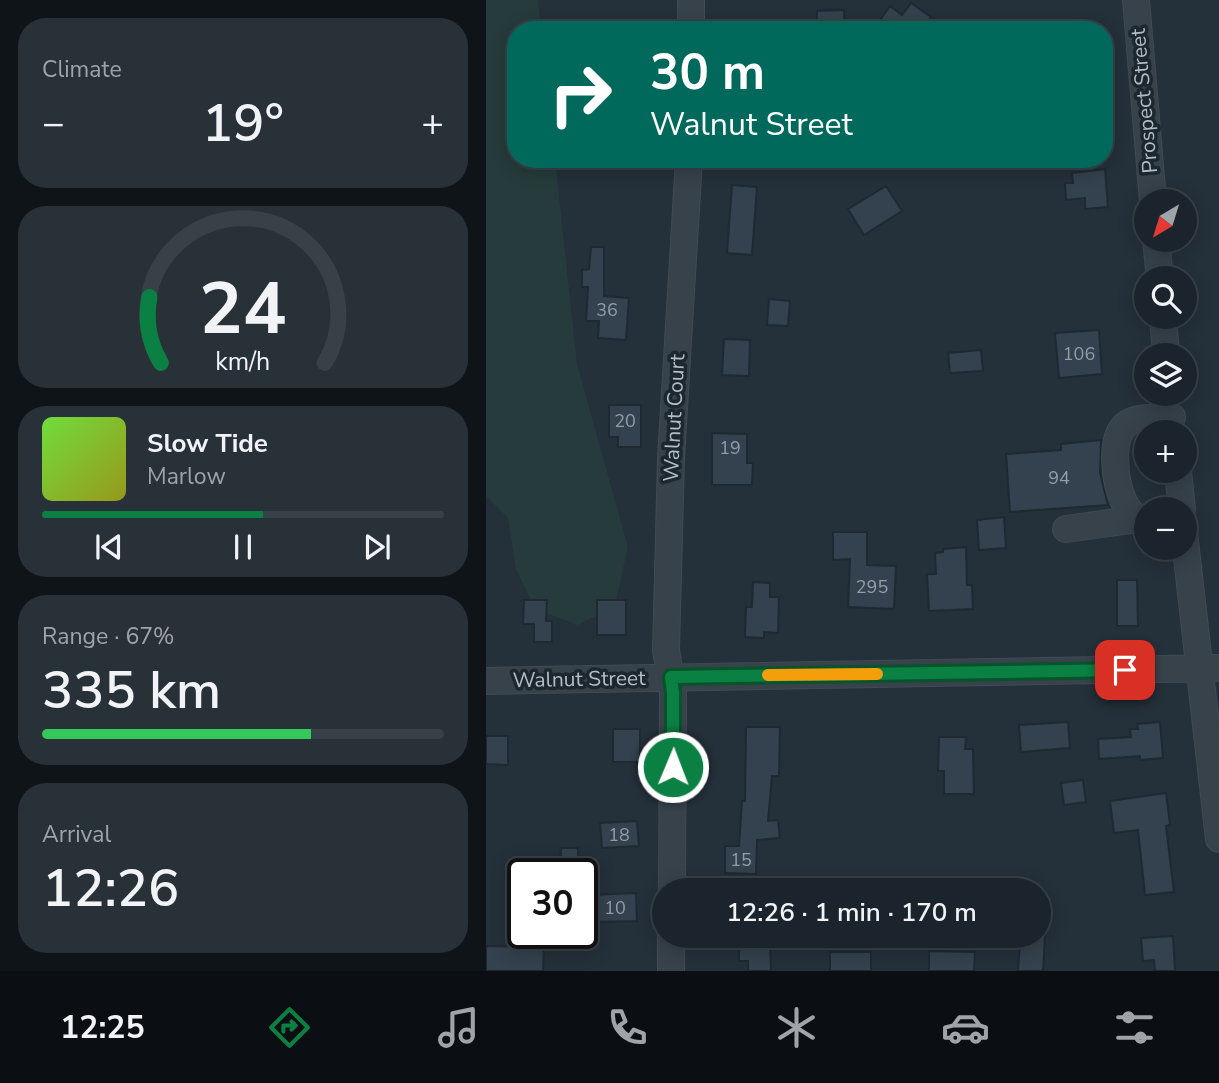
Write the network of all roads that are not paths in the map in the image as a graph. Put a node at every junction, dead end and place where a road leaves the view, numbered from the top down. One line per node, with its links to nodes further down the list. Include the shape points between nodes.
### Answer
1 (691, 0): 3 (street)
2 (1136, 0): 5 (street, Prospect Street)
3 (691, 21)
4 (688, 168): 12 (street, Walnut Court, via 671,458 666,650)
5 (1152, 189)
6 (1172, 414): 7 (street, via 1132,421 1118,438 1115,455 1120,490)
7 (1134, 512)
8 (1134, 520): 9 (street)
9 (1066, 529)
10 (1189, 560): 11 (street)
11 (1209, 668): 12 (street, Walnut Street); 14 (street)
12 (671, 677): 13 (street, Walnut Street); 15 (street, Walnut Court)
13 (486, 681)
14 (1219, 839)
15 (672, 878)
16 (671, 948): 17 (street)
17 (671, 971)

